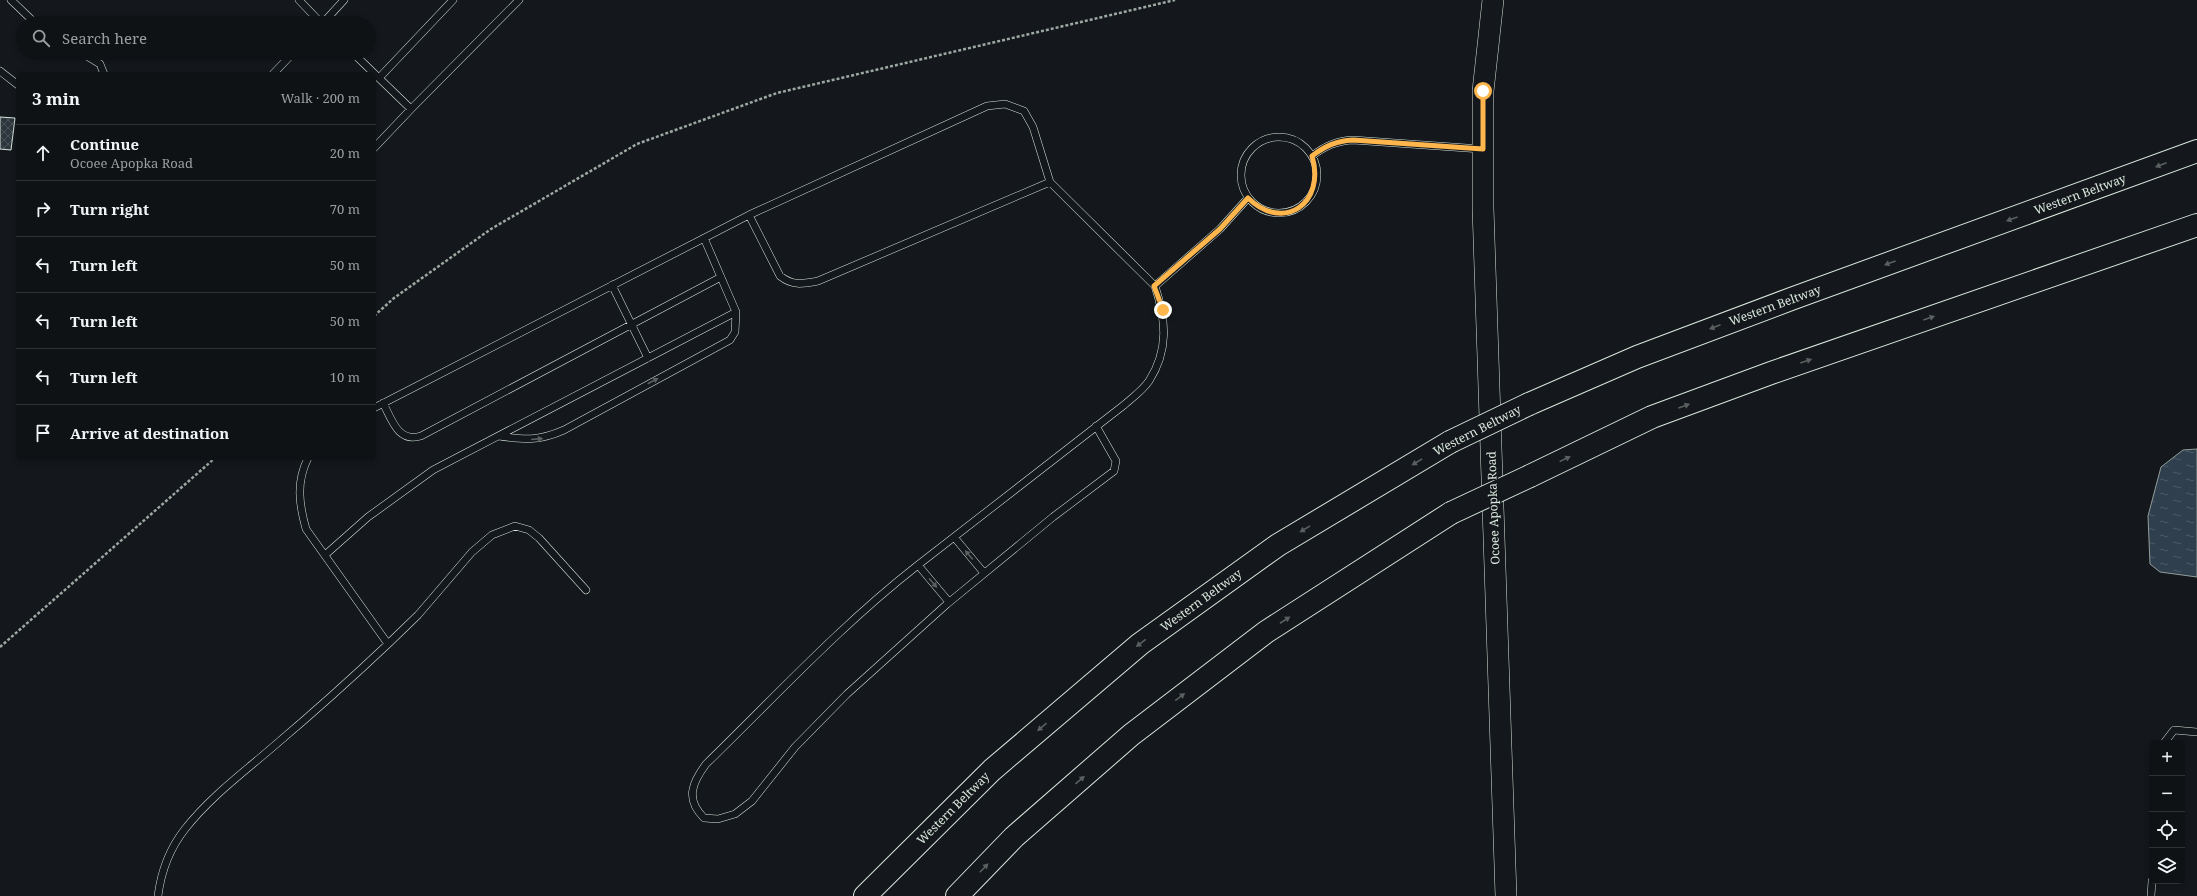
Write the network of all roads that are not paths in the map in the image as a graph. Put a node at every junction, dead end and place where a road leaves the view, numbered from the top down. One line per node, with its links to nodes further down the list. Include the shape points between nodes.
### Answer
1 (11, 0): 7 (lane)
2 (299, 0): 8 (lane)
3 (344, 0): 9 (lane)
4 (453, 0): 17 (lane)
5 (519, 0): 19 (lane)
6 (1493, 0): 21 (main road, Ocoee Apopka Road, via 1483,91)
7 (28, 16)
8 (315, 16)
9 (329, 16)
10 (93, 60): 14 (lane, via 100,64)
11 (286, 60): 15 (lane)
12 (360, 60): 16 (lane)
13 (0, 71): 18 (lane)
14 (103, 72)
15 (275, 72)
16 (372, 72)
17 (378, 78): 19 (lane)
18 (16, 84)
19 (411, 109): 20 (lane)
20 (376, 146)
21 (1483, 149): 23 (lane, via 1353,140 1325,146); 53 (main road, Ocoee Apopka Road)
22 (2197, 151): 51 (highway, Western Beltway, one-way to 51, bridge, via 1637,357 1450,442 1278,545 1140,644 992,770)
23 (1312, 156): 25 (lane, via 1316,170 1315,185 1310,197 1301,206 1289,212 1277,213 1266,211); 25 (lane, via 1304,146 1282,138 1269,138 1258,143 1243,162 1240,174)
24 (1050, 182): 26 (lane, via 818,281 800,285 789,283 780,276); 26 (lane, via 1033,127 1024,111 1005,104 993,105); 31 (lane)
25 (1248, 198): 31 (lane, via 1220,229)
26 (749, 215): 28 (lane)
27 (2197, 225): 52 (highway, one-way to 27, bridge, via 1014,837 1131,735 1266,632 1451,513 1652,417)
28 (704, 238): 29 (lane); 30 (lane)
29 (721, 277): 32 (lane); 33 (lane)
30 (612, 286): 33 (lane); 35 (lane)
31 (1154, 286): 37 (lane, via 1164,317 1165,331 1160,357 1148,382 1124,405)
32 (736, 312): 34 (lane); 38 (lane, one-way to 32, via 525,440 545,438 564,430 730,340 735,332)
33 (631, 325): 34 (lane); 35 (lane, via 416,437 405,436 396,428)
34 (648, 358): 38 (lane)
35 (383, 403): 36 (lane)
36 (376, 407)
37 (1096, 426): 40 (lane); 43 (lane, via 1116,461 1114,471)
38 (499, 436): 41 (lane, via 433,470 368,517)
39 (307, 460): 41 (lane, via 299,487 300,508 306,529)
40 (954, 537): 42 (lane); 43 (lane, one-way to 40)
41 (325, 555): 46 (lane)
42 (918, 565): 45 (lane, one-way to 45); 45 (lane, via 842,630 706,764 695,780 692,793 696,810 704,818 718,819 735,814 752,801 795,747 847,694)
43 (984, 573): 45 (lane)
44 (586, 590): 46 (lane, via 529,530 516,526 504,529 492,535 472,552 418,615)
45 (949, 602)
46 (388, 644): 50 (lane, via 336,693 208,804 184,830 169,855)
47 (2197, 732): 48 (lane, via 2174,730)
48 (2166, 740)
49 (2152, 884): 54 (lane)
50 (158, 896)
51 (865, 896)
52 (957, 896)
53 (1506, 896)
54 (2151, 896)

